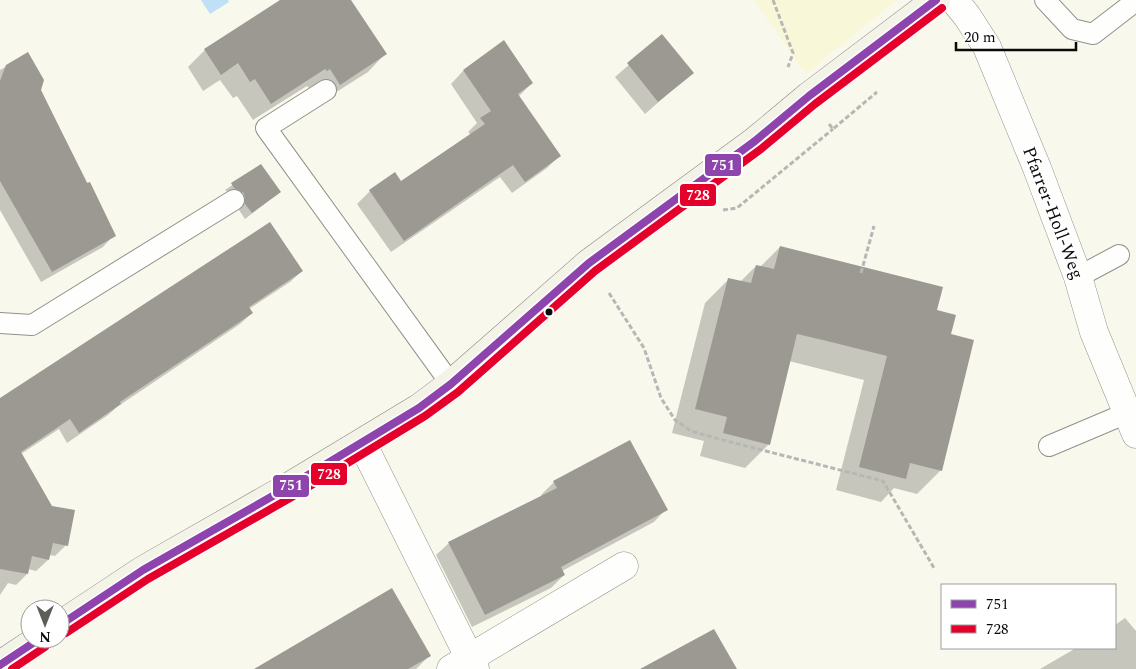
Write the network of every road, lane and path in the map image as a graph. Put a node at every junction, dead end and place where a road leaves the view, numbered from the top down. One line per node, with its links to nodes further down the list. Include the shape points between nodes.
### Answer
1 (773, 0): 6 (path, via 793,52)
2 (936, 0): 11 (main road, via 755,141)
3 (954, 0): 13 (street, Pfarrer-Holl-Weg, via 987,47)
4 (1045, 0): 5 (lane, via 1072,29 1094,34)
5 (1136, 1)
6 (787, 68)
7 (326, 90): 15 (lane, via 266,128)
8 (234, 200): 14 (lane, via 32,325)
9 (874, 226): 12 (path)
10 (1120, 255): 13 (lane)
11 (589, 263): 15 (main road); 20 (path, via 644,348 661,398 676,420 691,430 719,439 883,481)
12 (861, 273)
13 (1078, 277): 16 (street, Pfarrer-Holl-Weg, via 1094,332)
14 (0, 323)
15 (451, 384): 17 (main road)
16 (1132, 424): 18 (lane)
17 (362, 443): 21 (main road, via 143,570); 24 (street)
18 (1049, 446)
19 (624, 566): 24 (street)
20 (934, 568)
21 (70, 618)
22 (24, 649): 23 (main road)
23 (0, 665)
24 (465, 665)

